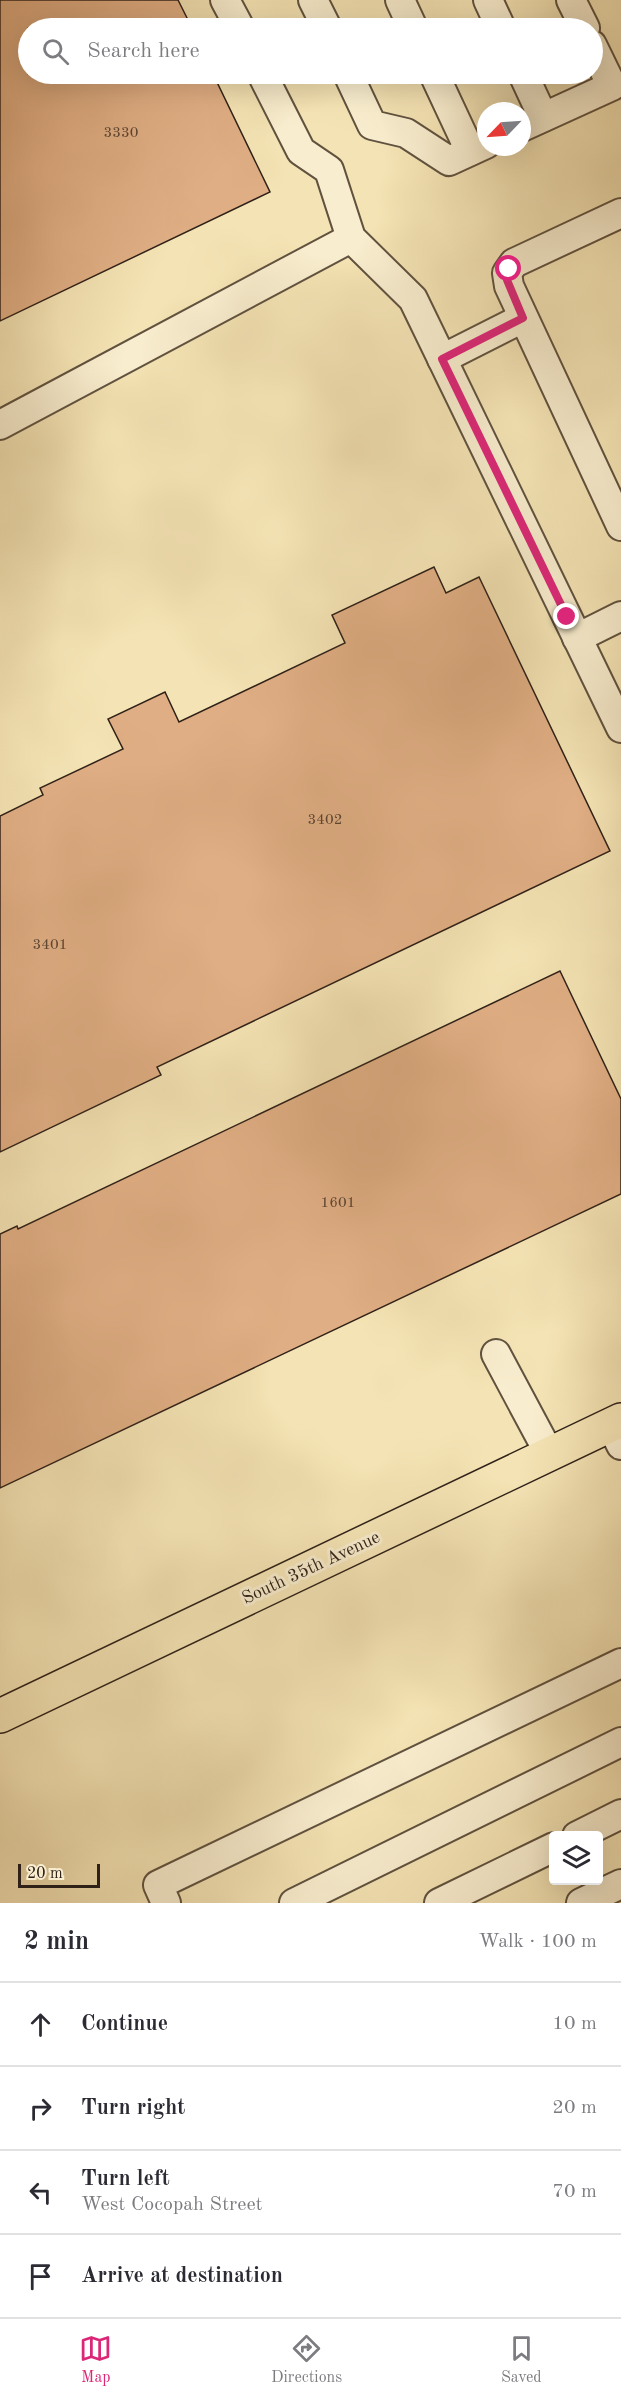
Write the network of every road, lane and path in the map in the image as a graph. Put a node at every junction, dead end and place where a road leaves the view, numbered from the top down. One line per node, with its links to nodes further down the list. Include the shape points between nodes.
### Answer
1 (225, 0): 6 (street)
2 (314, 0): 7 (street)
3 (400, 0): 8 (street)
4 (488, 0): 9 (street)
5 (571, 0): 10 (street)
6 (235, 18)
7 (322, 18)
8 (408, 18)
9 (496, 18)
10 (580, 18)
11 (603, 62): 12 (street)
12 (616, 82): 17 (street)
13 (267, 84): 21 (street, via 301,151 329,170)
14 (353, 84): 19 (street, via 372,125 406,133 449,160)
15 (440, 84): 18 (street)
16 (525, 84): 17 (street)
17 (533, 122)
18 (477, 146)
19 (477, 148)
20 (621, 213): 22 (street, via 514,263 507,280)
21 (351, 238): 23 (street, via 413,299); 24 (street)
22 (523, 318): 23 (street); 25 (street)
23 (442, 359): 27 (street)
24 (0, 425)
25 (621, 526)
26 (621, 616): 27 (street)
27 (577, 638): 28 (street)
28 (621, 728)
29 (496, 1354): 31 (street)
30 (618, 1430): 31 (main road, South 35th Avenue)
31 (549, 1455): 33 (main road, South 35th Avenue)
32 (621, 1663): 39 (street, via 158,1885)
33 (0, 1716)
34 (621, 1742): 40 (street)
35 (621, 1814): 36 (street)
36 (587, 1831)
37 (549, 1849): 41 (street)
38 (621, 1884): 42 (street)
39 (166, 1903)
40 (294, 1903)
41 (439, 1903)
42 (581, 1903)

